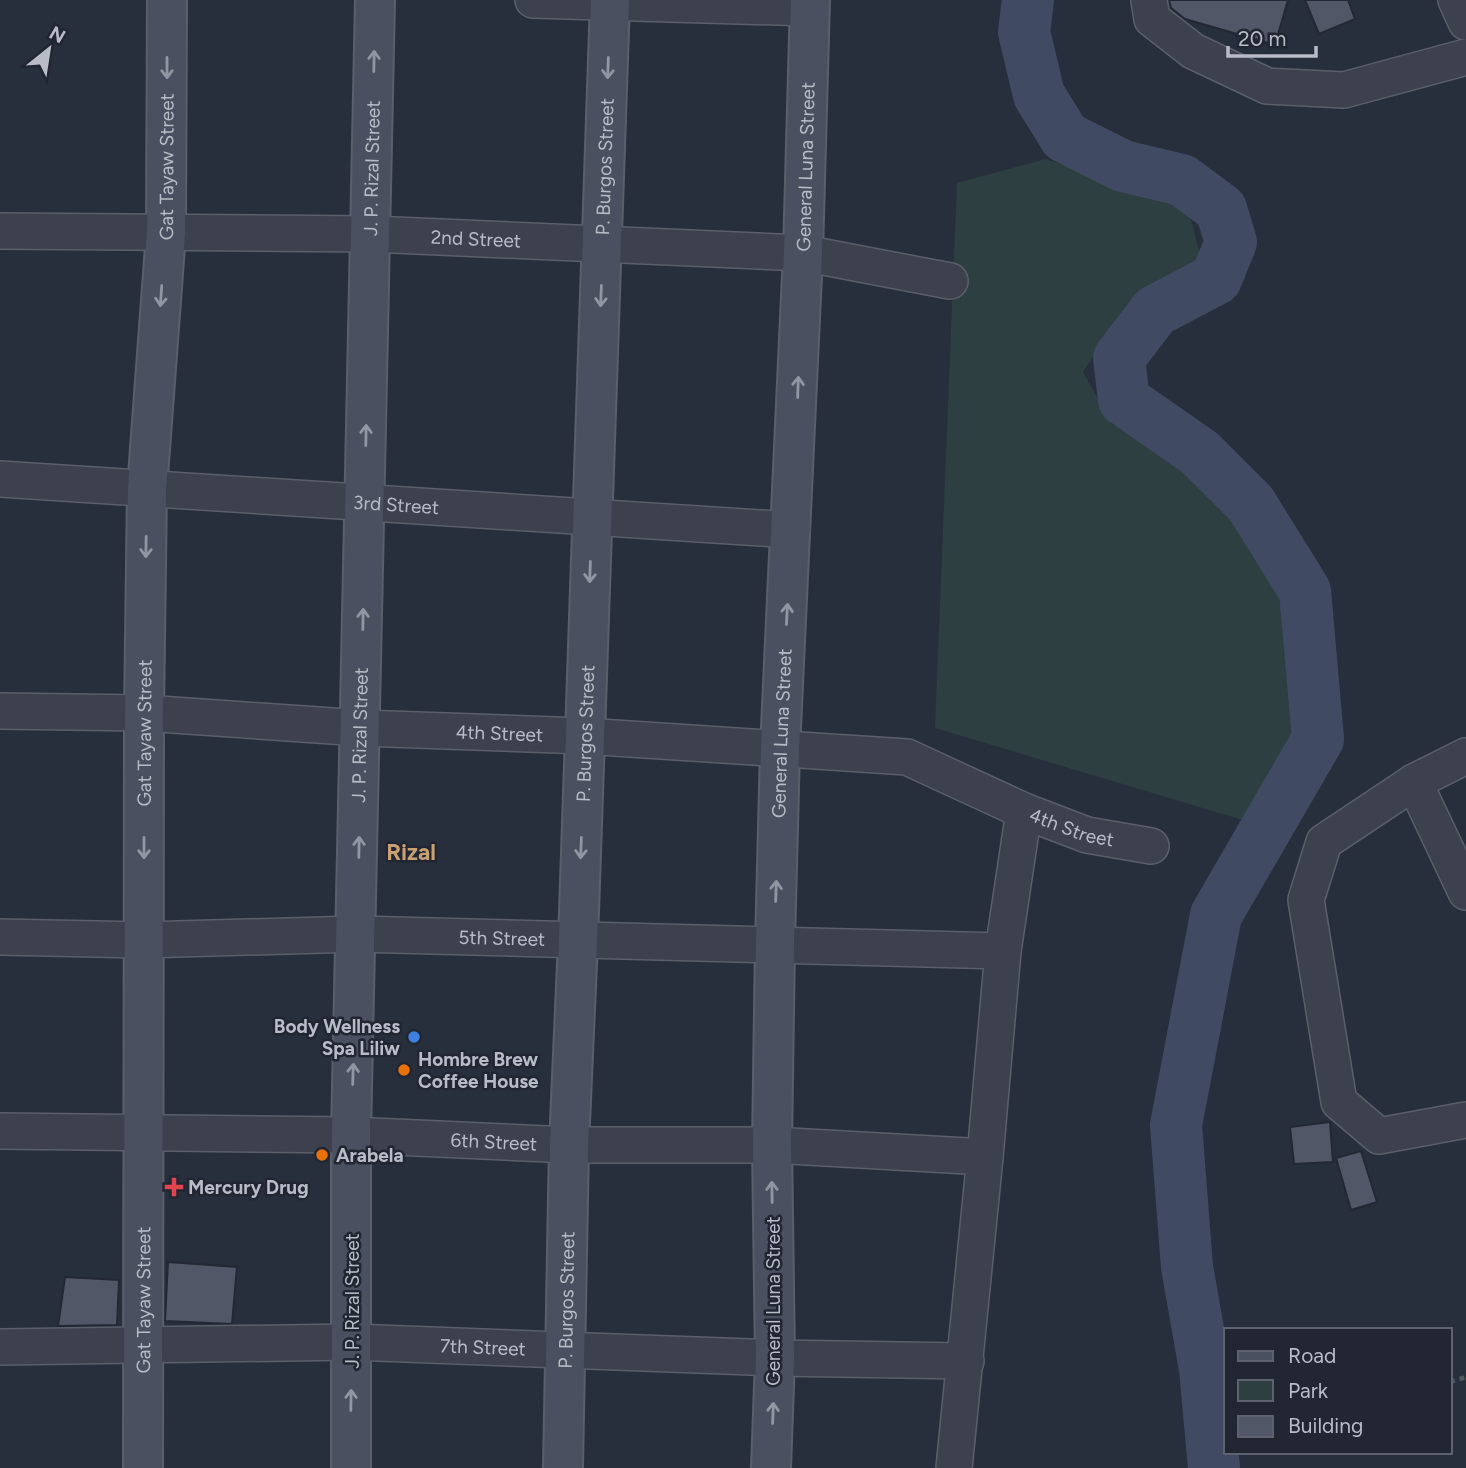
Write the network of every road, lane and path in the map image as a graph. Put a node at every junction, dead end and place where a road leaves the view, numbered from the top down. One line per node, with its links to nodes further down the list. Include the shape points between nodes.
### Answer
1 (167, 0): 11 (main road, Gat Tayaw Street, one-way to 11)
2 (375, 0): 12 (main road, J. P. Rizal Street, one-way to 2)
3 (533, 0): 6 (street)
4 (1149, 0): 9 (street, via 1152,19 1193,51 1267,86 1344,90)
5 (1455, 0): 8 (street)
6 (609, 1): 7 (street); 13 (main road, P. Burgos Street, one-way to 13)
7 (810, 4): 14 (main road, General Luna Street)
8 (1466, 22)
9 (1466, 57)
10 (0, 231): 11 (street, 2nd Street)
11 (166, 233): 12 (street, 2nd Street); 17 (main road, Gat Tayaw Street, one-way to 17)
12 (371, 234): 13 (street, 2nd Street); 18 (main road, J. P. Rizal Street, one-way to 12)
13 (603, 246): 14 (street, 2nd Street); 19 (main road, P. Burgos Street, one-way to 19)
14 (803, 253): 15 (street, 2nd Street); 20 (main road, General Luna Street, one-way to 14)
15 (950, 281)
16 (0, 479): 17 (street, 3rd Street)
17 (147, 489): 18 (street, 3rd Street); 22 (main road, Gat Tayaw Street, one-way to 22)
18 (365, 503): 19 (street, 3rd Street); 23 (main road, J. P. Rizal Street, one-way to 18)
19 (592, 519): 20 (street, 3rd Street); 24 (main road, P. Burgos Street, one-way to 24)
20 (792, 530): 25 (main road, General Luna Street, one-way to 20)
21 (0, 710): 22 (street, 4th Street)
22 (144, 713): 23 (street, 4th Street); 33 (main road, Gat Tayaw Street, one-way to 33)
23 (361, 728): 24 (street, 4th Street); 31 (main road, J. P. Rizal Street, one-way to 23)
24 (584, 736): 25 (street, 4th Street); 34 (main road, P. Burgos Street, one-way to 34)
25 (780, 749): 28 (street, 4th Street, via 907,757); 35 (main road, General Luna Street, one-way to 25)
26 (1466, 756): 27 (street)
27 (1415, 782): 30 (street); 37 (street, via 1324,842 1306,900 1339,1102 1379,1136)
28 (1024, 811): 29 (street, 4th Street, via 1087,835); 36 (street)
29 (1151, 846)
30 (1466, 892)
31 (357, 934): 33 (street, 5th Street); 34 (street, 5th Street); 40 (main road, J. P. Rizal Street, one-way to 31)
32 (0, 937): 33 (street, 5th Street)
33 (144, 940): 39 (main road, Gat Tayaw Street)
34 (578, 941): 35 (street, 5th Street); 41 (main road, P. Burgos Street)
35 (775, 944): 36 (street, 5th Street); 42 (main road, General Luna Street)
36 (1003, 951): 43 (street)
37 (1466, 1120)
38 (0, 1131): 39 (street, 6th Street)
39 (144, 1134): 40 (street, 6th Street); 45 (main road, Gat Tayaw Street)
40 (351, 1135): 41 (street, 6th Street); 44 (main road, J. P. Rizal Street)
41 (569, 1145): 42 (street, 6th Street); 47 (main road, P. Burgos Street)
42 (772, 1146): 43 (street, 6th Street); 48 (main road, General Luna Street, one-way to 42)
43 (985, 1157): 49 (street)
44 (352, 1342): 45 (street, 7th Street); 47 (street, 7th Street); 51 (main road, J. P. Rizal Street, one-way to 44)
45 (144, 1346): 46 (street, 7th Street); 50 (main road, Gat Tayaw Street)
46 (0, 1347)
47 (565, 1350): 48 (street, 7th Street); 52 (main road, P. Burgos Street)
48 (775, 1358): 49 (street, 7th Street); 53 (main road, General Luna Street, one-way to 48)
49 (966, 1362): 54 (street)
50 (143, 1468)
51 (351, 1468)
52 (563, 1468)
53 (771, 1468)
54 (954, 1468)

